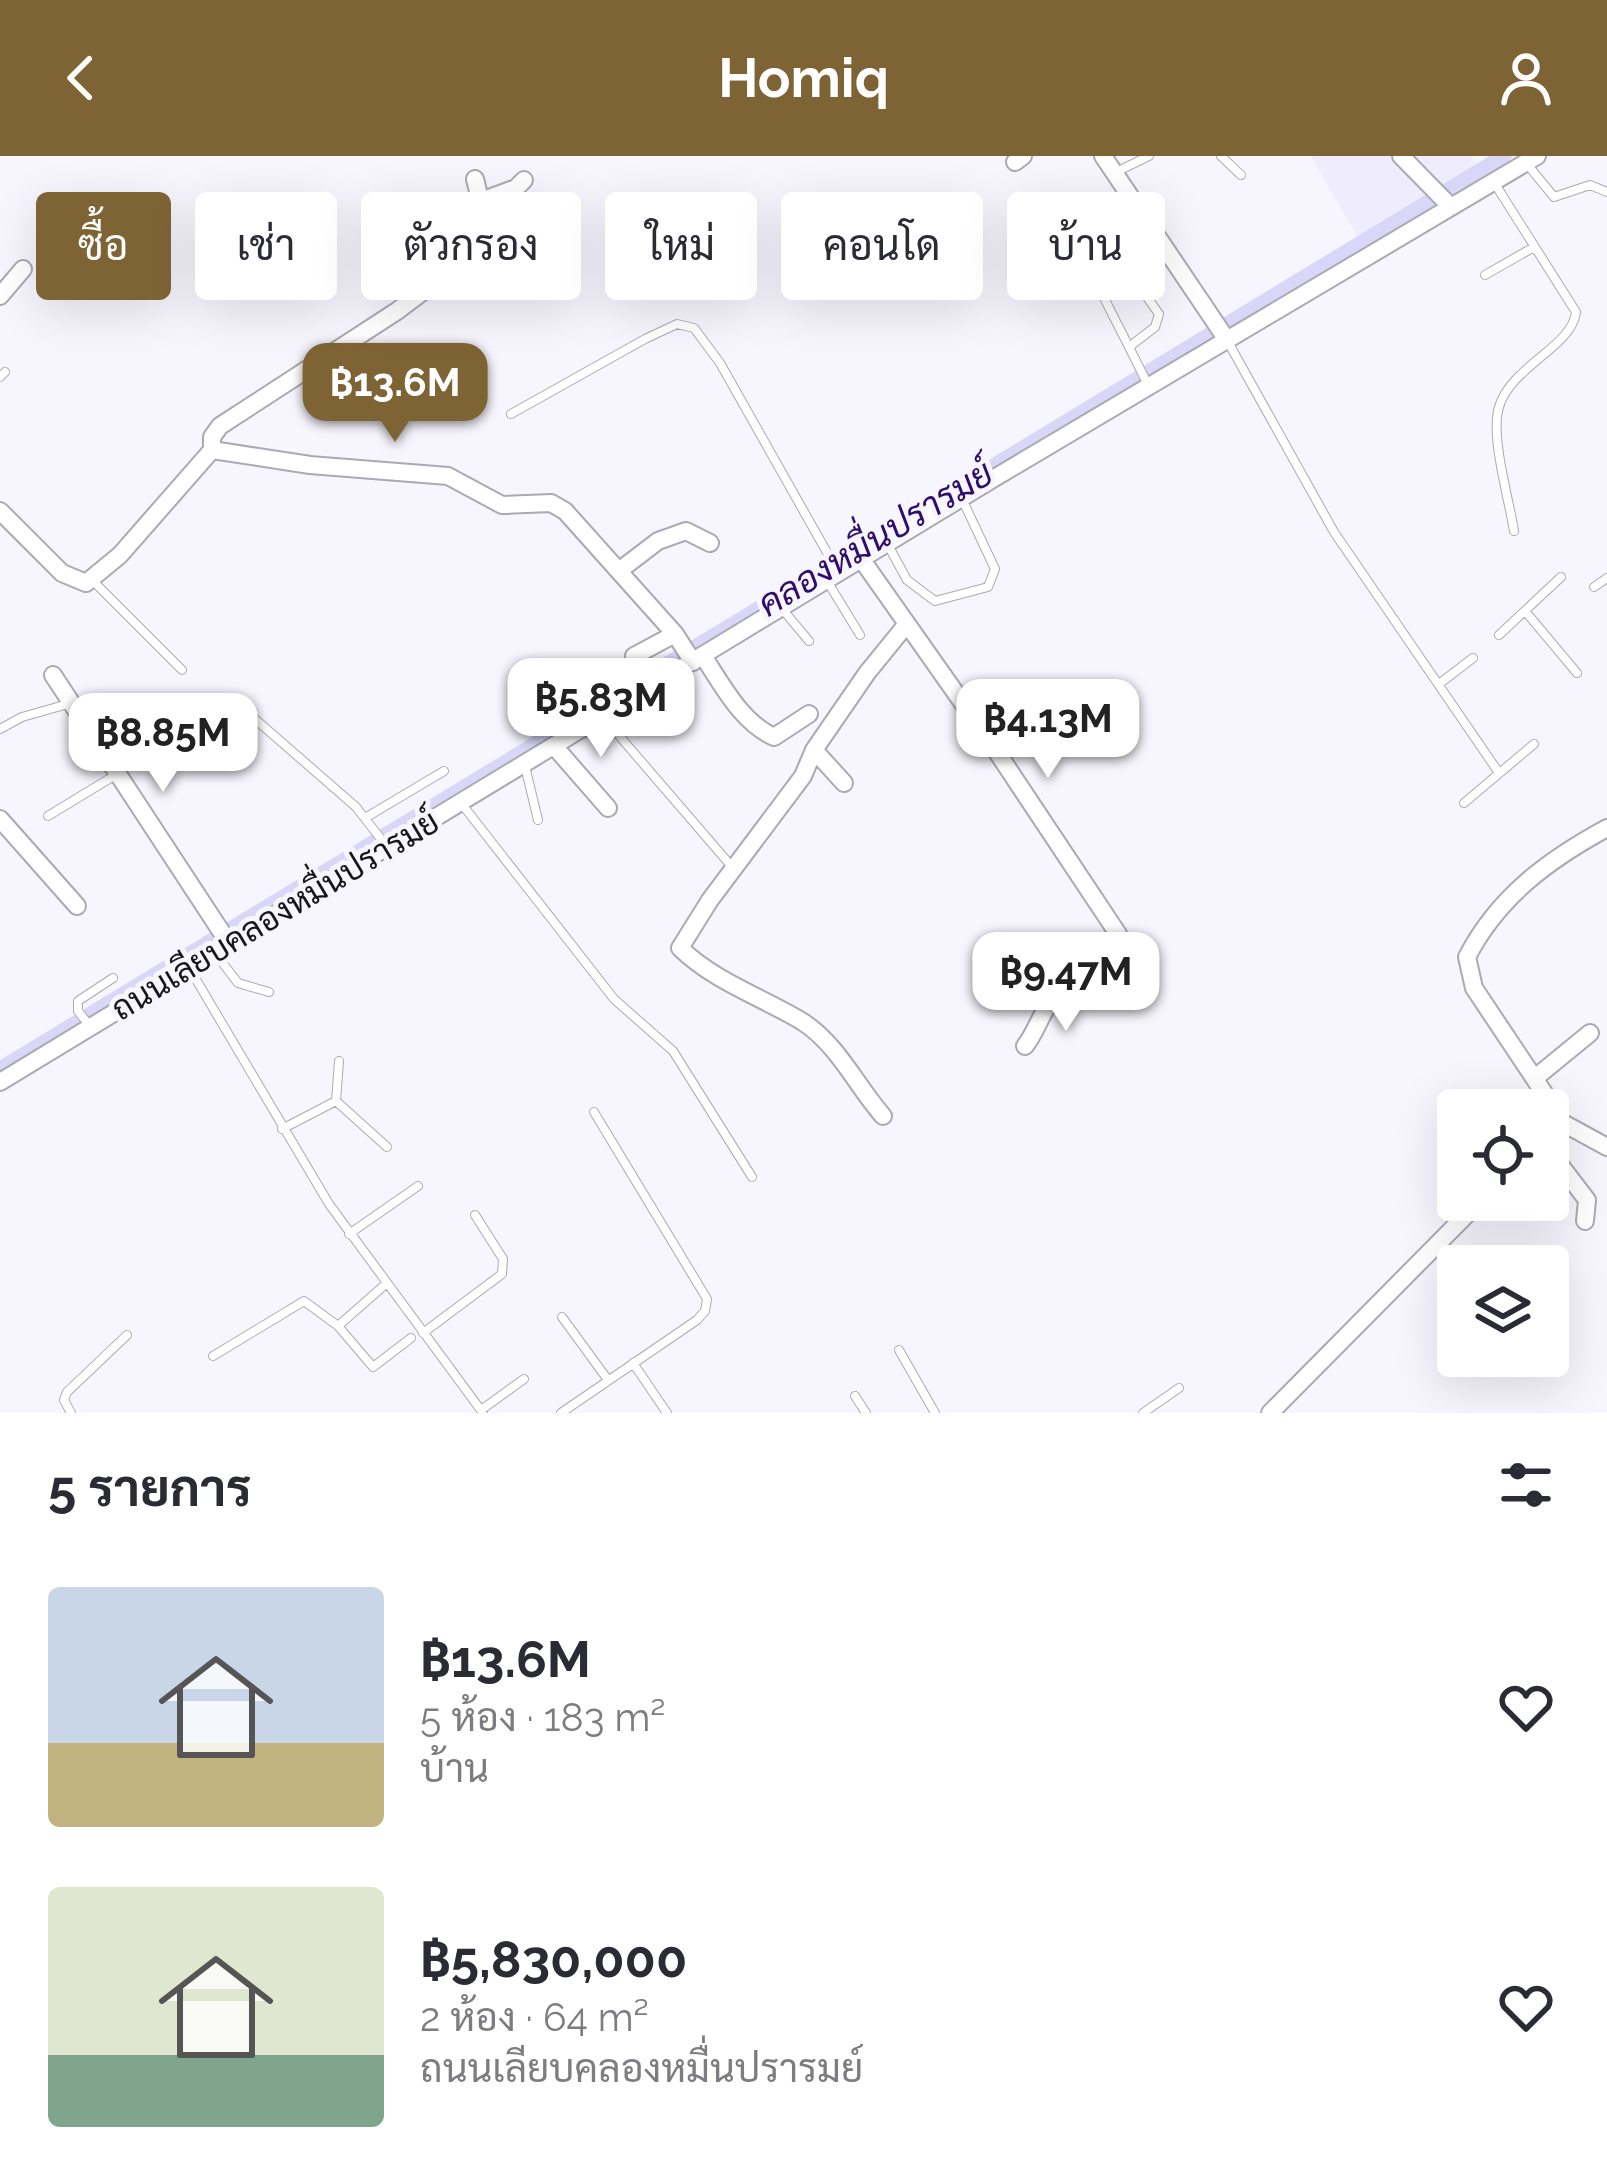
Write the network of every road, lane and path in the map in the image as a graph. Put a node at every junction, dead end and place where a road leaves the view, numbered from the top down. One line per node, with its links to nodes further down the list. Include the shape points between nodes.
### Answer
1 (1103, 156): 7 (street)
2 (1149, 156): 7 (lane)
3 (1221, 156): 8 (lane)
4 (1403, 157): 14 (street)
5 (1532, 160): 6 (street, ถนนเลียบคลองหมื่นปรารมย์); 13 (lane, via 1554,197 1590,184)
6 (1498, 170): 14 (street, ถนนเลียบคลองหมื่นปรารมย์); 15 (lane)
7 (1114, 173): 22 (street)
8 (1241, 175)
9 (475, 178): 11 (street)
10 (524, 179): 12 (street)
11 (479, 192)
12 (505, 192)
13 (1607, 192)
14 (1440, 199): 22 (street, ถนนเลียบคลองหมื่นปรารมย์)
15 (1534, 248): 17 (lane); 29 (lane, via 1576,320 1510,384 1498,410)
16 (23, 269): 18 (street)
17 (1485, 274)
18 (0, 296)
19 (413, 300): 26 (street, via 220,426)
20 (1105, 300): 23 (lane)
21 (1149, 300): 23 (lane, via 1159,314 1155,326)
22 (1220, 330): 24 (street, ถนนเลียบคลองหมื่นปรารมย์); 52 (lane, via 1334,532)
23 (1129, 346): 24 (lane)
24 (1146, 382): 27 (street, ถนนเลียบคลองหมื่นปรารมย์)
25 (511, 414): 33 (lane, via 645,339 677,324 694,328)
26 (212, 450): 34 (street, via 448,476 512,508 551,503 580,522); 37 (street)
27 (961, 498): 31 (street, ถนนเลียบคลองหมื่นปรารมย์); 31 (lane, via 994,569 988,587 935,601 908,580)
28 (0, 512): 37 (street, via 74,582)
29 (1514, 531)
30 (710, 543): 34 (street, via 686,531 671,535)
31 (888, 545): 32 (street, ถนนเลียบคลองหมื่นปรารมย์)
32 (862, 560): 33 (street, ถนนเลียบคลองหมื่นปรารมย์); 41 (street)
33 (832, 568): 39 (street, ถนนเลียบคลองหมื่นปรารมย์); 42 (lane)
34 (620, 570): 45 (street)
35 (1561, 577): 40 (lane)
36 (1607, 578): 38 (lane)
37 (93, 581): 48 (lane)
38 (1594, 587)
39 (782, 608): 44 (lane); 45 (street, ถนนเลียบคลองหมื่นปรารมย์)
40 (1525, 611): 43 (lane); 49 (lane)
41 (906, 625): 63 (street); 86 (street, via 1118,934 1112,959 1050,1000)
42 (860, 635)
43 (1499, 635)
44 (809, 641)
45 (688, 649): 46 (street); 55 (street, via 760,730 774,737); 56 (street, ถนนเลียบคลองหมื่นปรารมย์)
46 (634, 656)
47 (1473, 658): 52 (lane)
48 (182, 670)
49 (1577, 673)
50 (543, 674): 58 (street)
51 (53, 675): 53 (street)
52 (1439, 684): 66 (lane)
53 (68, 704): 59 (lane); 60 (street)
54 (119, 710): 60 (lane)
55 (809, 714)
56 (603, 717): 58 (street, ถนนเลียบคลองหมื่นปรารมย์); 78 (lane)
57 (255, 719): 73 (lane)
58 (577, 720): 62 (street, ถนนเลียบคลองหมื่นปรารมย์)
59 (0, 729)
60 (92, 731): 67 (street)
61 (1534, 744): 66 (lane)
62 (554, 746): 64 (street, ถนนเลียบคลองหมื่นปรารมย์); 71 (street)
63 (814, 750): 68 (street); 78 (street)
64 (524, 764): 69 (street, ถนนเลียบคลองหมื่นปรารมย์); 75 (lane)
65 (444, 771): 73 (lane)
66 (1499, 773): 70 (lane)
67 (117, 774): 72 (lane); 80 (street)
68 (844, 783)
69 (461, 803): 77 (street, ถนนเลียบคลองหมื่นปรารมย์); 98 (lane, via 614,999 673,1051)
70 (1464, 803)
71 (608, 808)
72 (48, 816)
73 (365, 818): 77 (lane)
74 (0, 819): 79 (street)
75 (538, 820)
76 (1607, 828): 88 (street, via 1515,889 1467,957 1474,988)
77 (387, 845): 80 (street, ถนนเลียบคลองหมื่นปรารมย์)
78 (734, 869): 93 (street, via 680,948 825,1040)
79 (77, 905)
80 (221, 947): 81 (street, ถนนเลียบคลองหมื่นปรารมย์); 83 (lane, via 238,983)
81 (187, 965): 84 (street, ถนนเลียบคลองหมื่นปรารมย์); 95 (lane)
82 (113, 978): 84 (lane, via 78,1001)
83 (269, 992)
84 (90, 1027): 89 (street, ถนนเลียบคลองหมื่นปรารมย์)
85 (1590, 1033): 88 (street)
86 (1025, 1046)
87 (339, 1061): 91 (lane)
88 (1542, 1072): 90 (street)
89 (0, 1082)
90 (1547, 1089)
91 (336, 1101): 95 (lane); 97 (lane)
92 (594, 1112): 113 (lane, via 706,1299 697,1320)
93 (883, 1116)
94 (1569, 1128): 96 (street)
95 (283, 1129): 104 (lane)
96 (1607, 1147)
97 (387, 1148)
98 (752, 1177)
99 (1569, 1177): 103 (street, via 1589,1204)
100 (418, 1186): 104 (lane)
101 (475, 1215): 108 (lane, via 503,1259 502,1274)
102 (1460, 1221): 125 (street)
103 (1585, 1221)
104 (349, 1234): 105 (lane)
105 (388, 1283): 107 (lane); 108 (lane)
106 (562, 1318): 115 (lane)
107 (338, 1325): 110 (lane, via 373,1367); 112 (lane, via 304,1301)
108 (423, 1333): 118 (lane)
109 (127, 1335): 119 (lane, via 67,1392)
110 (411, 1338)
111 (899, 1350): 123 (lane)
112 (213, 1356)
113 (633, 1363): 115 (lane); 121 (lane)
114 (524, 1379): 118 (lane)
115 (608, 1380): 120 (lane)
116 (1179, 1388): 124 (lane)
117 (855, 1396): 122 (lane)
118 (482, 1412)
119 (71, 1413)
120 (562, 1413)
121 (667, 1413)
122 (866, 1413)
123 (935, 1413)
124 (1143, 1413)
125 (1270, 1413)

